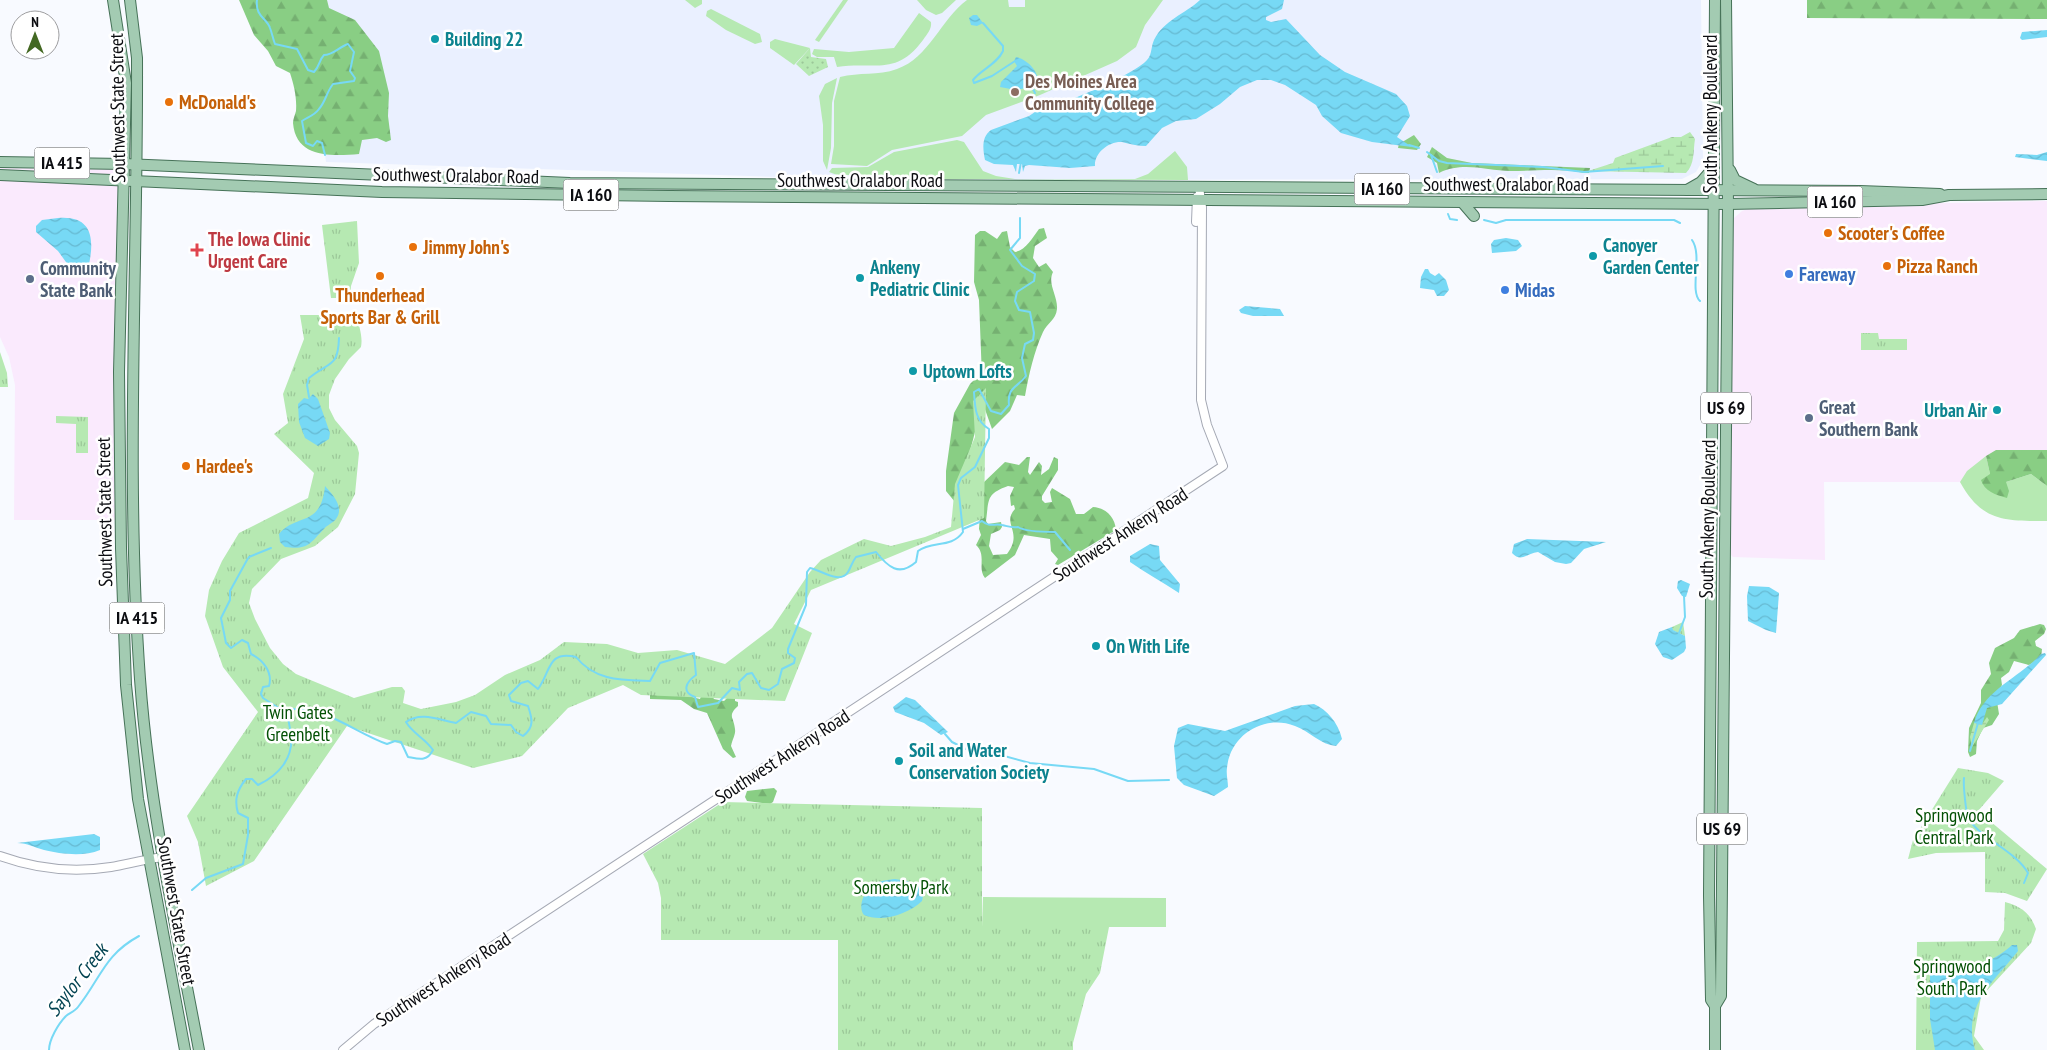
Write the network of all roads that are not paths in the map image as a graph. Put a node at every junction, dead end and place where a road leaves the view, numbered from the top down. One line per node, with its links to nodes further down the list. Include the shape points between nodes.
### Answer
1 (114, 0): 6 (main road, Southwest State Street, via 126,83)
2 (130, 0): 7 (main road, Southwest State Street, via 137,58)
3 (1715, 0): 9 (main road, South Ankeny Boulevard / US 69)
4 (1726, 0): 8 (main road, South Ankeny Boulevard / US 69)
5 (0, 162): 6 (main road, Southwest Oralabor Road / IA 415)
6 (124, 164): 7 (main road, Southwest Oralabor Road / IA 415); 11 (main road, Southwest State Street)
7 (136, 165): 12 (main road, Southwest State Street / IA 415); 13 (main road, Southwest Oralabor Road / IA 160, via 570,183)
8 (1728, 166): 15 (main road, South Ankeny Boulevard / US 69); 16 (main road, via 1735,180)
9 (1714, 167): 14 (main road, via 1701,182); 15 (main road, South Ankeny Boulevard / US 69)
10 (0, 175): 11 (main road, Southwest Oralabor Road / IA 415)
11 (123, 180): 12 (main road, Southwest Oralabor Road / IA 160); 23 (main road, Southwest State Street / IA 415, via 119,372 126,685 138,799)
12 (136, 181): 19 (main road, Southwest Oralabor Road / IA 160, via 487,194); 22 (main road, Southwest State Street / IA 415, via 132,471 135,583 144,732)
13 (1199, 187): 14 (main road, Southwest Oralabor Road / IA 160); 19 (street)
14 (1686, 190): 15 (main road, Southwest Oralabor Road / IA 160)
15 (1721, 191): 16 (main road, IA 160); 20 (main road, South Ankeny Boulevard / US 69); 20 (main road, South Ankeny Boulevard / US 69)
16 (1759, 191): 18 (main road, IA 160, via 1920,191)
17 (2047, 194): 18 (main road, IA 160)
18 (1949, 195): 20 (main road, IA 160, via 1922,200)
19 (1199, 200): 20 (main road, Southwest Oralabor Road / IA 160); 26 (street, Southwest Ankeny Road, via 1196,273 1201,310 1201,400 1206,424 1223,466 374,1024)
20 (1721, 204): 27 (main road, South Ankeny Boulevard / US 69, via 1709,896)
21 (0, 856): 23 (street, via 48,868 78,870)
22 (164, 857): 23 (street); 25 (main road, Southwest State Street / IA 415)
23 (150, 859): 24 (main road, Southwest State Street / IA 415)
24 (184, 1050)
25 (199, 1050)
26 (343, 1050)
27 (1715, 1050)

